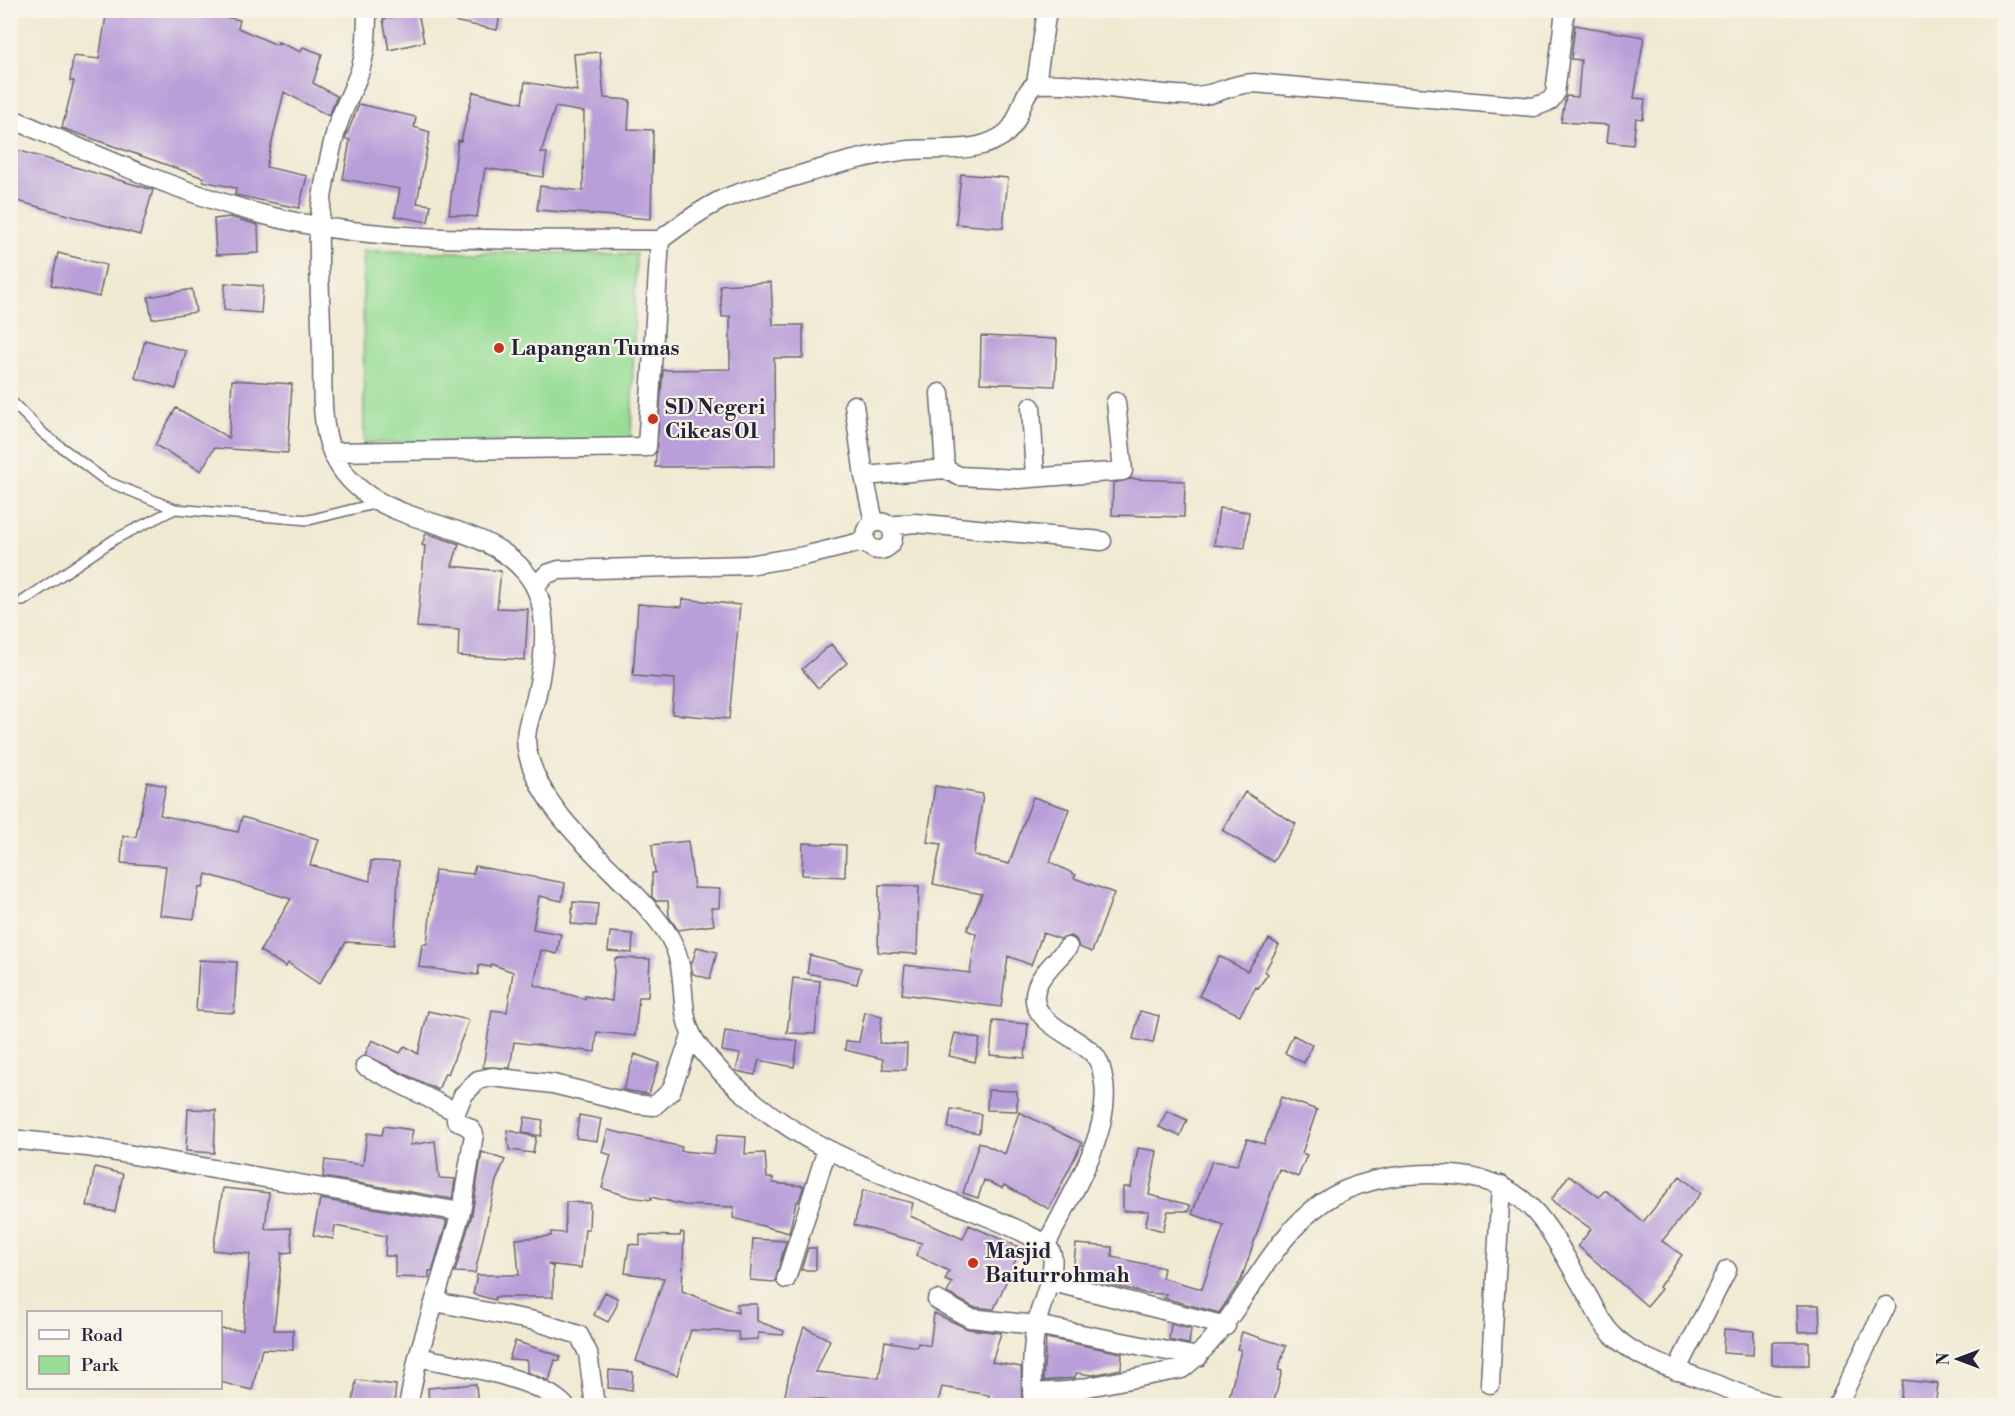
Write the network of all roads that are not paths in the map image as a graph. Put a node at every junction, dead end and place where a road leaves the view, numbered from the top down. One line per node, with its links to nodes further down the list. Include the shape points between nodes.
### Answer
1 (367, 10): 6 (street, via 368,39 359,75 337,126)
2 (1047, 10): 4 (street)
3 (1565, 10): 4 (street, via 1555,94 1550,101 1534,107 1254,83 1236,84 1219,93 1200,96)
4 (1036, 84): 7 (street, via 1026,96 1010,132 997,140 955,149 915,149 863,156 722,200 693,215)
5 (10, 118): 6 (street, via 190,191 262,214)
6 (319, 225): 7 (street, via 434,236); 13 (street, via 323,386)
7 (660, 240): 13 (street, via 647,447)
8 (940, 393): 14 (street)
9 (10, 400): 18 (lane, via 44,434 106,480)
10 (1116, 402): 16 (street, via 1123,471)
11 (854, 405): 15 (street)
12 (1031, 407): 16 (street)
13 (332, 452): 17 (street, via 345,475)
14 (945, 469): 15 (street); 16 (street, via 959,476)
15 (864, 476): 19 (street)
16 (1035, 477)
17 (378, 503): 18 (lane, via 309,520); 22 (street, via 499,547)
18 (175, 509): 23 (lane, via 115,539)
19 (881, 524): 20 (street, via 868,526); 20 (street, via 893,534 892,542 878,550); 21 (street, via 915,523)
20 (865, 541): 22 (street, via 748,565 559,570 547,574)
21 (1102, 541)
22 (536, 586): 25 (street, via 543,634 536,696 526,730 529,760 571,831 643,900 669,935 681,961 683,1007)
23 (23, 601)
24 (1068, 947): 32 (street, via 1037,985 1037,1011 1046,1021 1081,1041 1097,1058 1104,1086 1091,1154)
25 (691, 1036): 27 (street, via 670,1091 654,1106 553,1084 492,1077 474,1083 463,1095); 29 (street, via 758,1104)
26 (365, 1066): 27 (street)
27 (456, 1112): 31 (street, via 456,1120 474,1134)
28 (10, 1139): 31 (street, via 87,1148)
29 (827, 1149): 32 (street); 34 (street)
30 (1502, 1185): 40 (street, via 1450,1174 1418,1174 1387,1178 1324,1201 1286,1238); 43 (street, via 1542,1218 1601,1321 1616,1338 1636,1353); 44 (street)
31 (461, 1212): 37 (street)
32 (1046, 1245): 35 (street, via 1052,1255)
33 (1727, 1270): 43 (street)
34 (786, 1279)
35 (1049, 1281): 39 (street); 40 (street)
36 (937, 1300): 39 (street, via 970,1318)
37 (435, 1302): 41 (street); 48 (street, via 535,1321 579,1335 588,1353)
38 (1886, 1306): 50 (street)
39 (1036, 1325): 42 (street); 45 (street)
40 (1226, 1326): 42 (street)
41 (418, 1357): 46 (street); 47 (street, via 544,1389)
42 (1198, 1357): 45 (street, via 1182,1369 1168,1373)
43 (1676, 1371): 49 (street)
44 (1490, 1384)
45 (1032, 1399)
46 (408, 1406)
47 (565, 1406)
48 (598, 1406)
49 (1775, 1406)
50 (1837, 1406)

